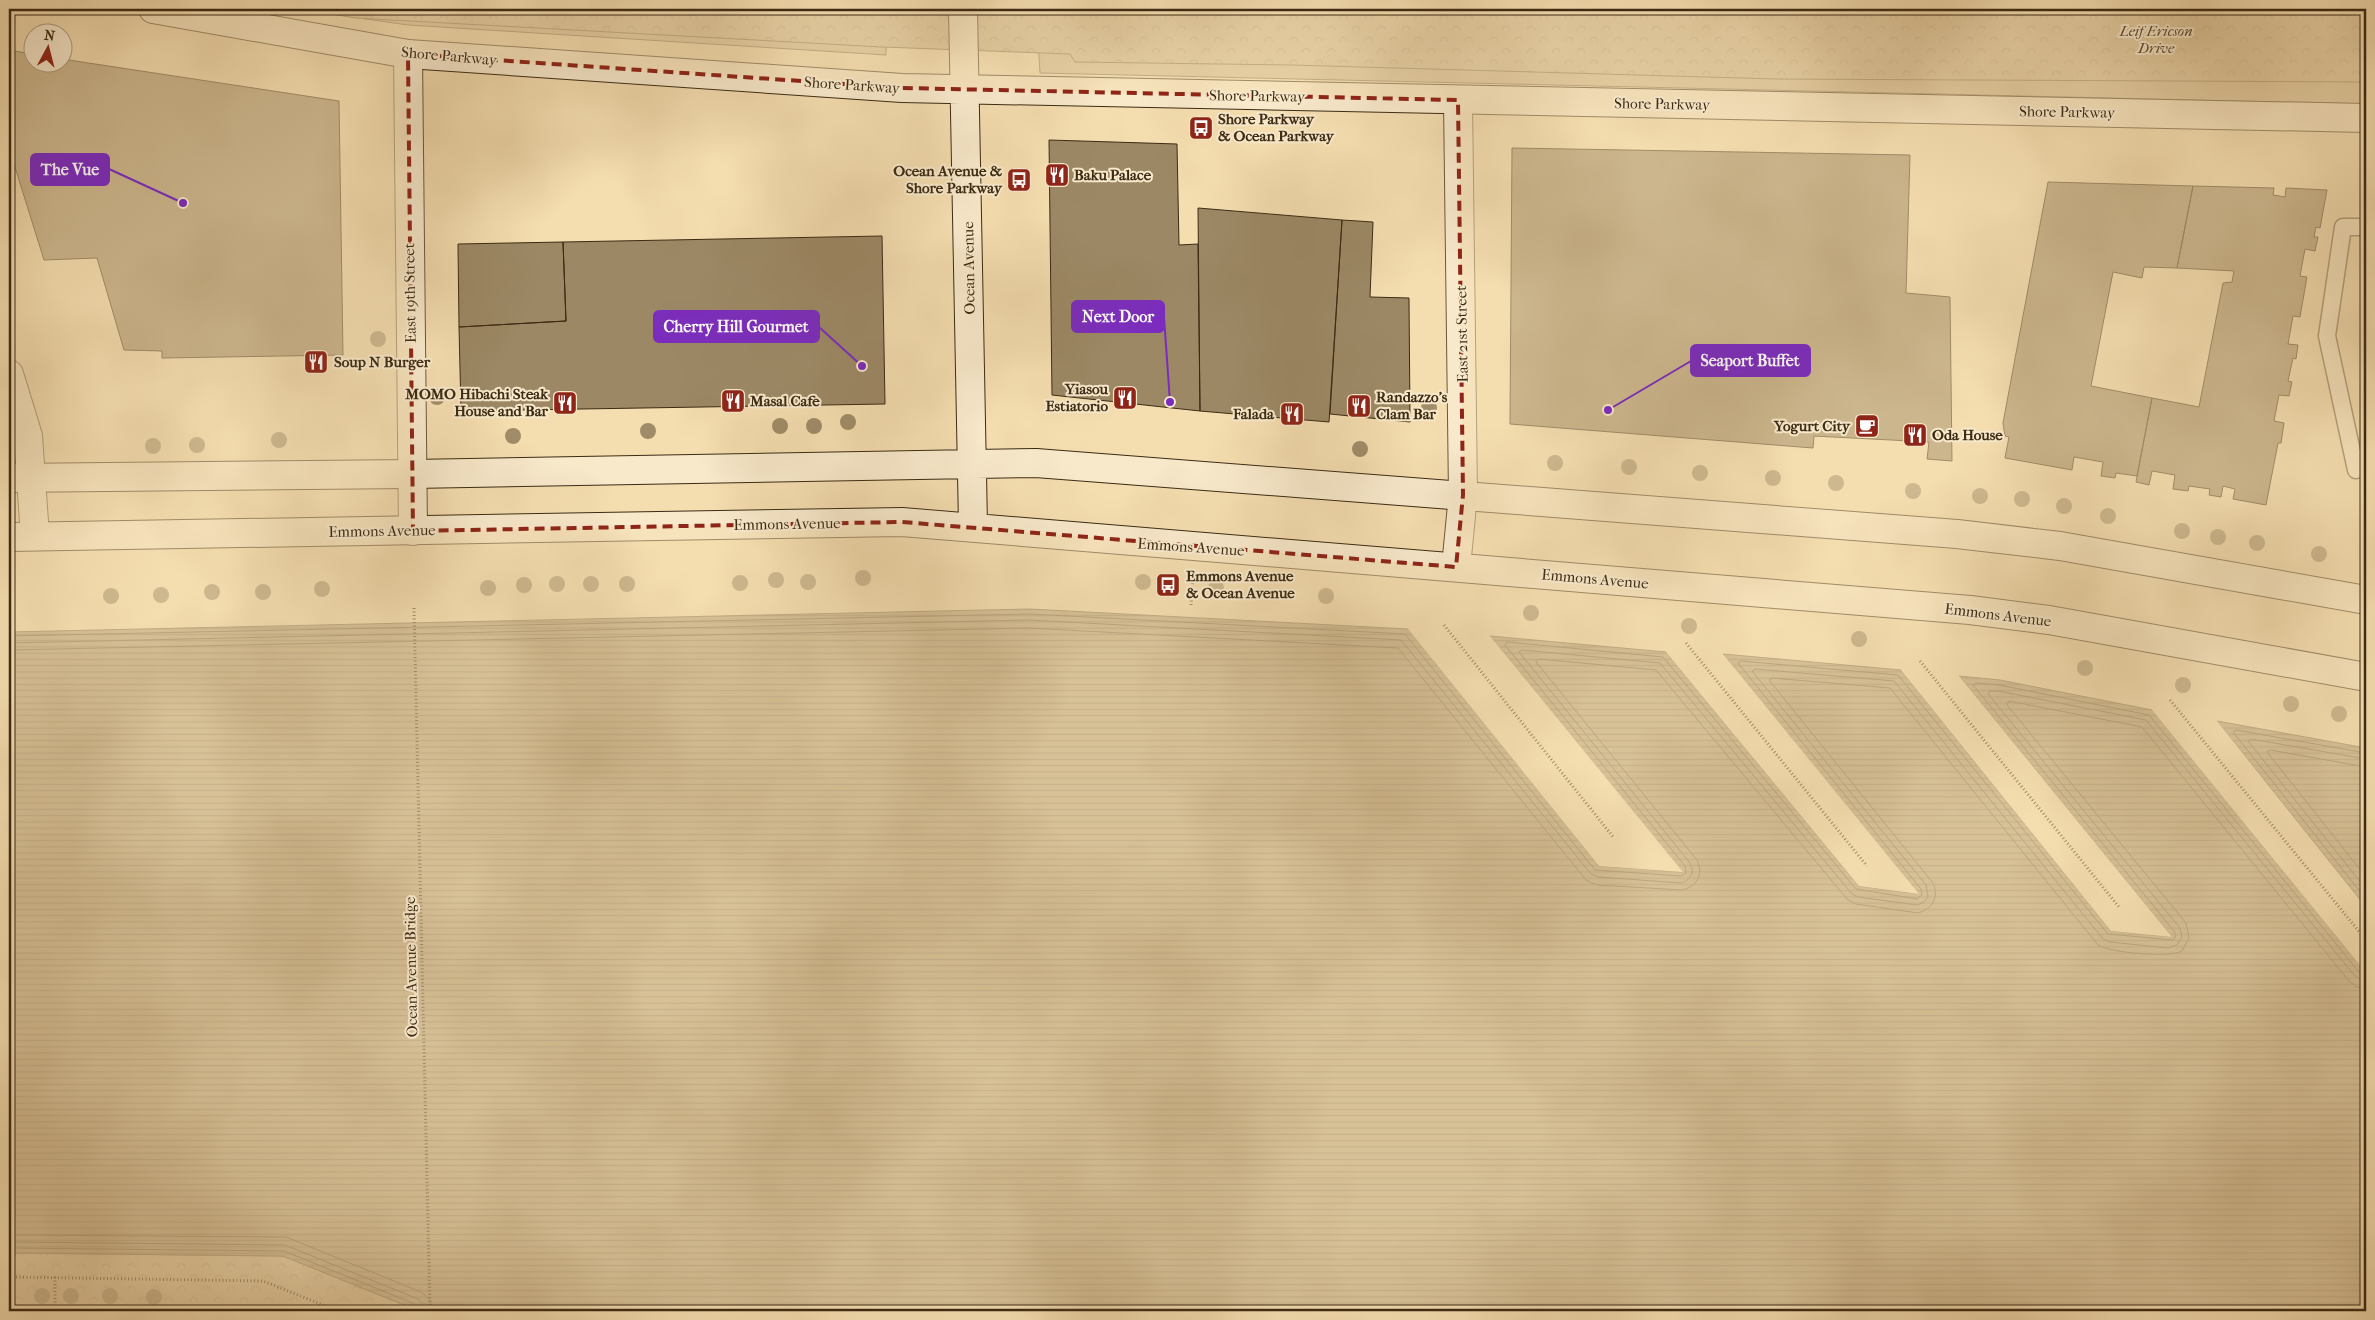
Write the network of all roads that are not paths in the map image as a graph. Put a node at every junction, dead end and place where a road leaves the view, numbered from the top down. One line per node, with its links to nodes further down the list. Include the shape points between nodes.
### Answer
1 (153, 9): 3 (main road, Shore Parkway)
2 (963, 9): 4 (main road, Ocean Avenue)
3 (408, 54): 4 (main road, Shore Parkway, via 902,88); 11 (main road, East 19th Street)
4 (964, 89): 5 (main road, Shore Parkway); 9 (main road, Ocean Avenue)
5 (1458, 100): 6 (main road, Shore Parkway); 13 (main road, East 21st Street)
6 (2366, 118)
7 (2366, 227): 10 (lane, via 2343,227 2326,336)
8 (9, 374): 12 (main road, via 28,436)
9 (973, 465): 11 (main road); 13 (main road, via 1036,463); 14 (main road, Ocean Avenue)
10 (2356, 470)
11 (412, 474): 12 (main road); 15 (main road, East 19th Street)
12 (20, 477): 16 (main road)
13 (1463, 495): 18 (main road, East 21st Street); 19 (main road, via 1957,534 2060,546)
14 (973, 526): 15 (main road, Emmons Avenue, via 902,522); 18 (main road, Emmons Avenue, via 1073,538)
15 (413, 531): 16 (main road, Emmons Avenue)
16 (36, 536): 17 (main road, Emmons Avenue)
17 (9, 537)
18 (1456, 567): 20 (main road, Emmons Avenue, via 1970,610 2049,620)
19 (2366, 600)
20 (2366, 677)

